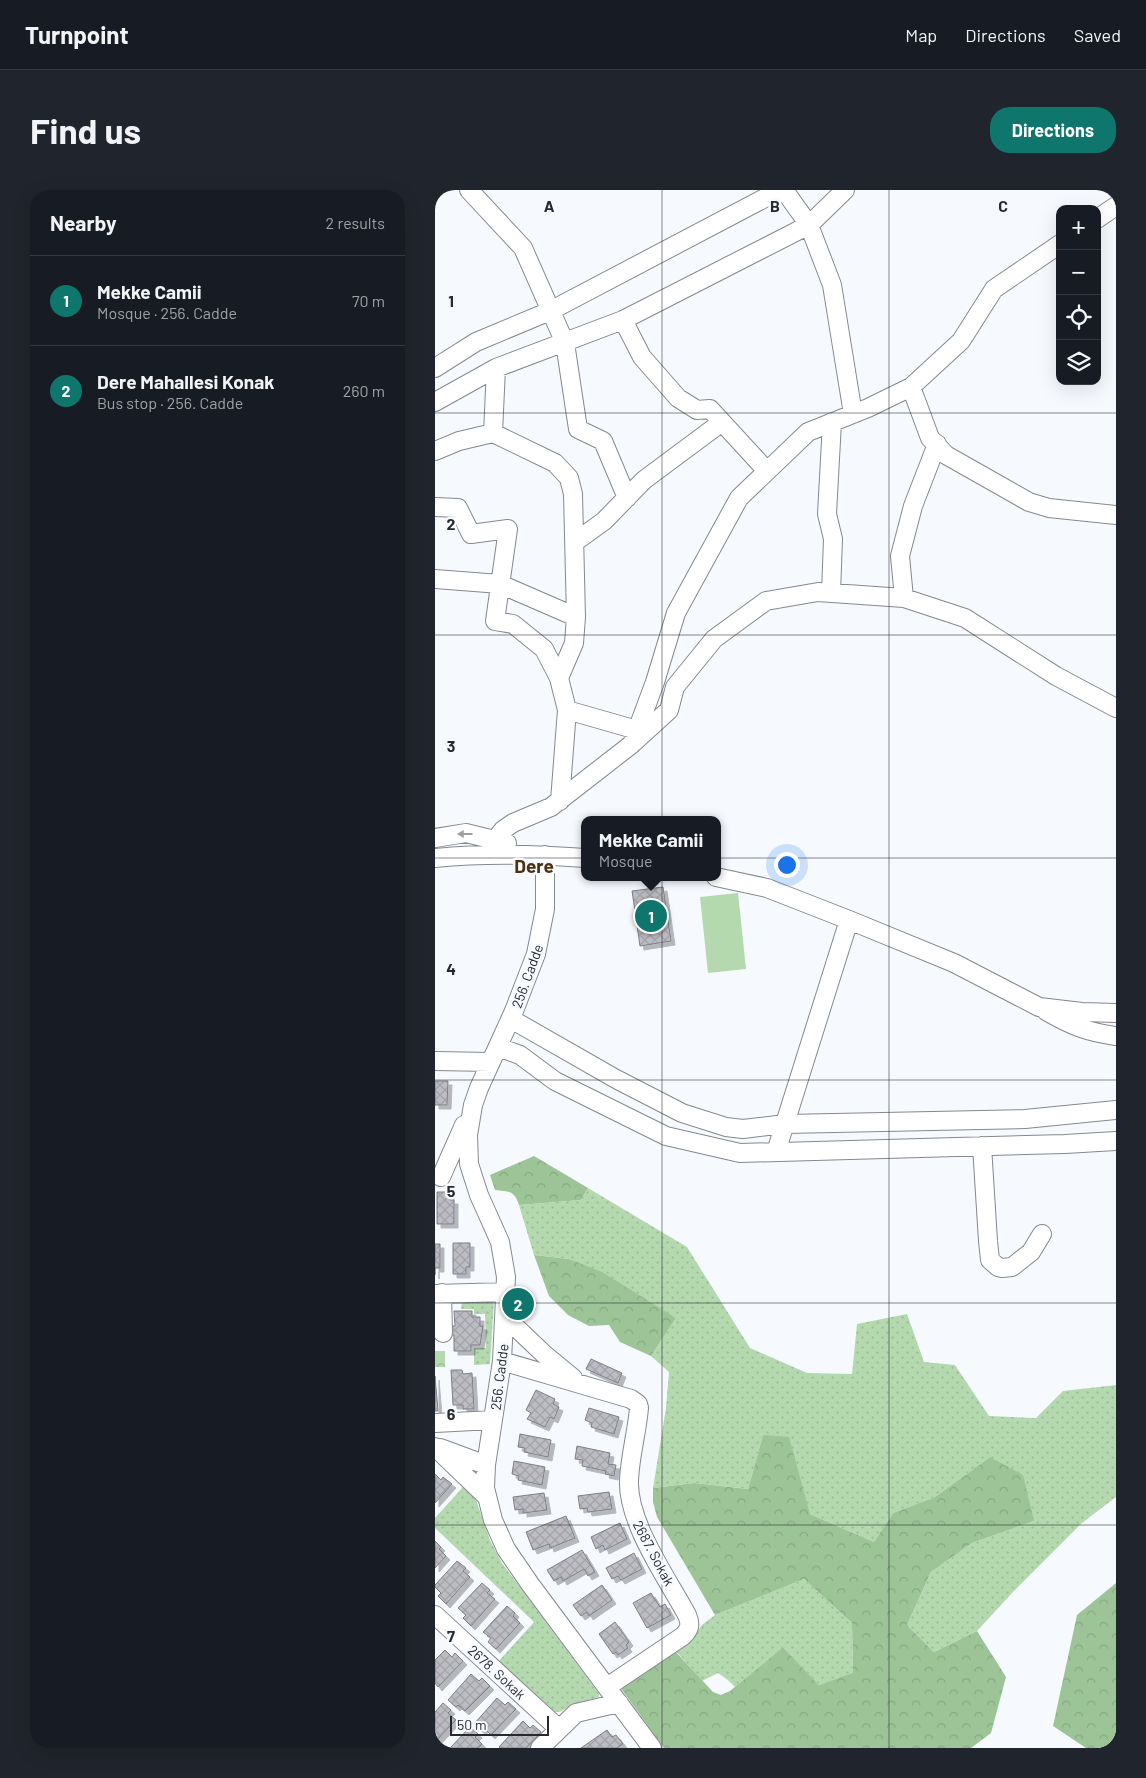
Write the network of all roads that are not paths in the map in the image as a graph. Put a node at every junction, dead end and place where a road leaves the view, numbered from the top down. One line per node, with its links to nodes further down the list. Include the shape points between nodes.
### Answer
1 (469, 190): 8 (street, via 523,248)
2 (782, 190): 6 (street); 8 (street)
3 (845, 190): 6 (street)
4 (1116, 206): 5 (street)
5 (1101, 216)
6 (809, 226): 9 (street); 15 (street, via 832,285)
7 (1056, 247): 13 (street, via 995,289 961,341)
8 (550, 311): 10 (street); 11 (street, via 476,342)
9 (623, 320): 10 (street); 16 (street, via 643,357 678,398 697,410 710,409)
10 (565, 343): 12 (street); 22 (street, via 578,429 603,441)
11 (435, 368)
12 (496, 368): 14 (street); 18 (street)
13 (911, 388): 15 (street); 19 (street, via 931,438)
14 (435, 402)
15 (853, 414): 17 (street)
16 (722, 422): 21 (street); 22 (street, via 644,480)
17 (832, 422): 21 (street, via 808,432); 28 (street, via 827,514 833,539)
18 (493, 434): 20 (street, via 459,441); 25 (street, via 555,464 569,478)
19 (937, 444): 24 (street, via 946,454 1029,502 1049,508); 29 (street, via 913,506 900,556)
20 (435, 451)
21 (767, 471): 34 (street, via 739,498 676,613)
22 (627, 498): 25 (street, via 604,521)
23 (435, 506): 27 (street, via 458,508 471,534 508,528)
24 (1116, 515)
25 (575, 542): 30 (street)
26 (435, 579): 27 (street)
27 (500, 584): 30 (street); 31 (street, via 495,621 513,624 544,648)
28 (831, 593): 29 (street); 34 (street, via 818,592 766,601 714,639 675,686 669,710)
29 (904, 598): 32 (street, via 965,618 1056,676)
30 (576, 617): 31 (street, via 573,643)
31 (559, 678): 33 (street)
32 (1116, 708)
33 (567, 710): 34 (street); 35 (street)
34 (635, 737): 35 (street)
35 (560, 801): 37 (street, via 513,823 503,830)
36 (435, 838): 37 (street, one-way to 36, via 466,833)
37 (493, 846): 38 (street); 39 (street)
38 (545, 855): 40 (street); 45 (street, 256. Cadde, via 546,892 541,936)
39 (435, 858)
40 (581, 858)
41 (721, 878): 42 (street, via 767,888)
42 (849, 920): 43 (street, via 954,963); 51 (street)
43 (1039, 1008): 44 (street); 46 (street, via 1070,1025)
44 (1116, 1013)
45 (511, 1019): 47 (street, 256. Cadde); 51 (street, via 616,1079 696,1119 743,1129)
46 (1116, 1036)
47 (494, 1054): 48 (street); 49 (street, 256. Cadde); 54 (street, via 520,1055 555,1081 667,1136 740,1153)
48 (435, 1061)
49 (473, 1106): 55 (street); 56 (street, 256. Cadde, via 467,1149)
50 (1116, 1110): 51 (street, via 1025,1119)
51 (785, 1124): 54 (street)
52 (1116, 1140): 53 (street)
53 (982, 1146): 54 (street); 57 (street, via 990,1260 998,1267 1012,1267 1031,1252)
54 (776, 1152)
55 (438, 1177): 56 (street)
56 (473, 1177): 58 (street, 256. Cadde, via 503,1254)
57 (1041, 1234)
58 (506, 1292): 59 (street); 60 (street, 256. Cadde)
59 (439, 1294): 61 (street)
60 (505, 1317): 62 (street, 256. Cadde); 63 (street, 2687. Sokak)
61 (443, 1333)
62 (502, 1361): 63 (street, 2687. Sokak); 64 (street, 256. Cadde)
63 (581, 1385): 70 (street, 2687. Sokak, via 631,1399 638,1404 629,1480 631,1506 641,1532 690,1625 683,1636)
64 (493, 1420): 65 (street); 67 (street, 256. Cadde)
65 (435, 1423)
66 (435, 1446): 67 (street); 68 (street)
67 (486, 1465): 68 (street, 256. Cadde)
68 (486, 1496): 70 (street, 256. Cadde, via 506,1549)
69 (435, 1614): 72 (street, 2678. Sokak)
70 (607, 1687): 71 (street, 256. Cadde)
71 (619, 1703): 72 (street, via 576,1713); 74 (street, 256. Cadde)
72 (559, 1729): 73 (street)
73 (540, 1748)
74 (652, 1748)

